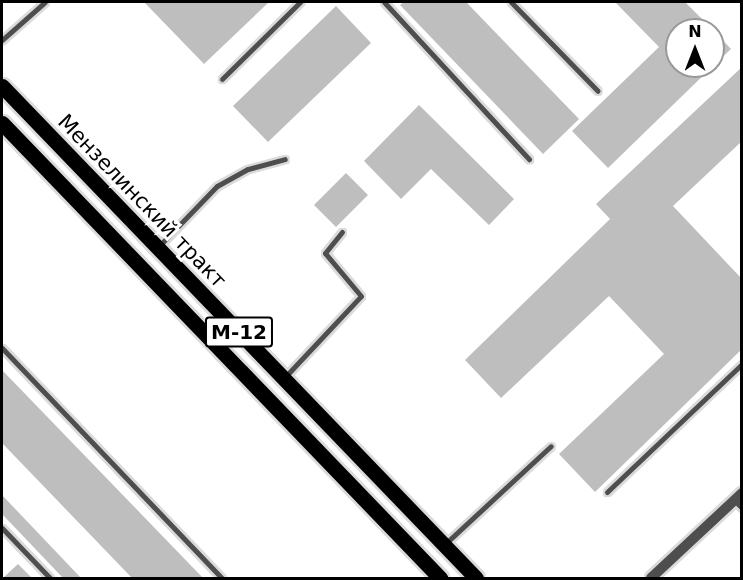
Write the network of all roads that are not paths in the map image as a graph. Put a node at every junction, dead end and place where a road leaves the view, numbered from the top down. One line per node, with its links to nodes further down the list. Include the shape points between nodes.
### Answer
1 (45, 2): 5 (lane)
2 (300, 2): 6 (lane)
3 (384, 2): 11 (lane)
4 (511, 2): 8 (lane)
5 (2, 40)
6 (222, 79)
7 (2, 86): 13 (main road, Мензелинский тракт / М-12)
8 (598, 91)
9 (2, 123): 20 (main road, М-12)
10 (285, 159): 13 (lane, via 248,169 217,186)
11 (529, 159)
12 (342, 232): 16 (lane, via 325,253 361,296)
13 (158, 247): 16 (main road, Мензелинский тракт / М-12)
14 (2, 348): 25 (lane)
15 (741, 364): 19 (lane)
16 (284, 378): 18 (main road, Мензелинский тракт / М-12)
17 (551, 446): 23 (lane)
18 (381, 479): 20 (main road, via 361,477); 23 (main road, Мензелинский тракт / М-12)
19 (607, 492)
20 (363, 499): 26 (main road, М-12)
21 (739, 500): 28 (street)
22 (2, 528): 24 (lane)
23 (444, 545): 27 (main road, Мензелинский тракт / М-12)
24 (50, 579)
25 (222, 579)
26 (440, 579)
27 (476, 579)
28 (651, 579)

